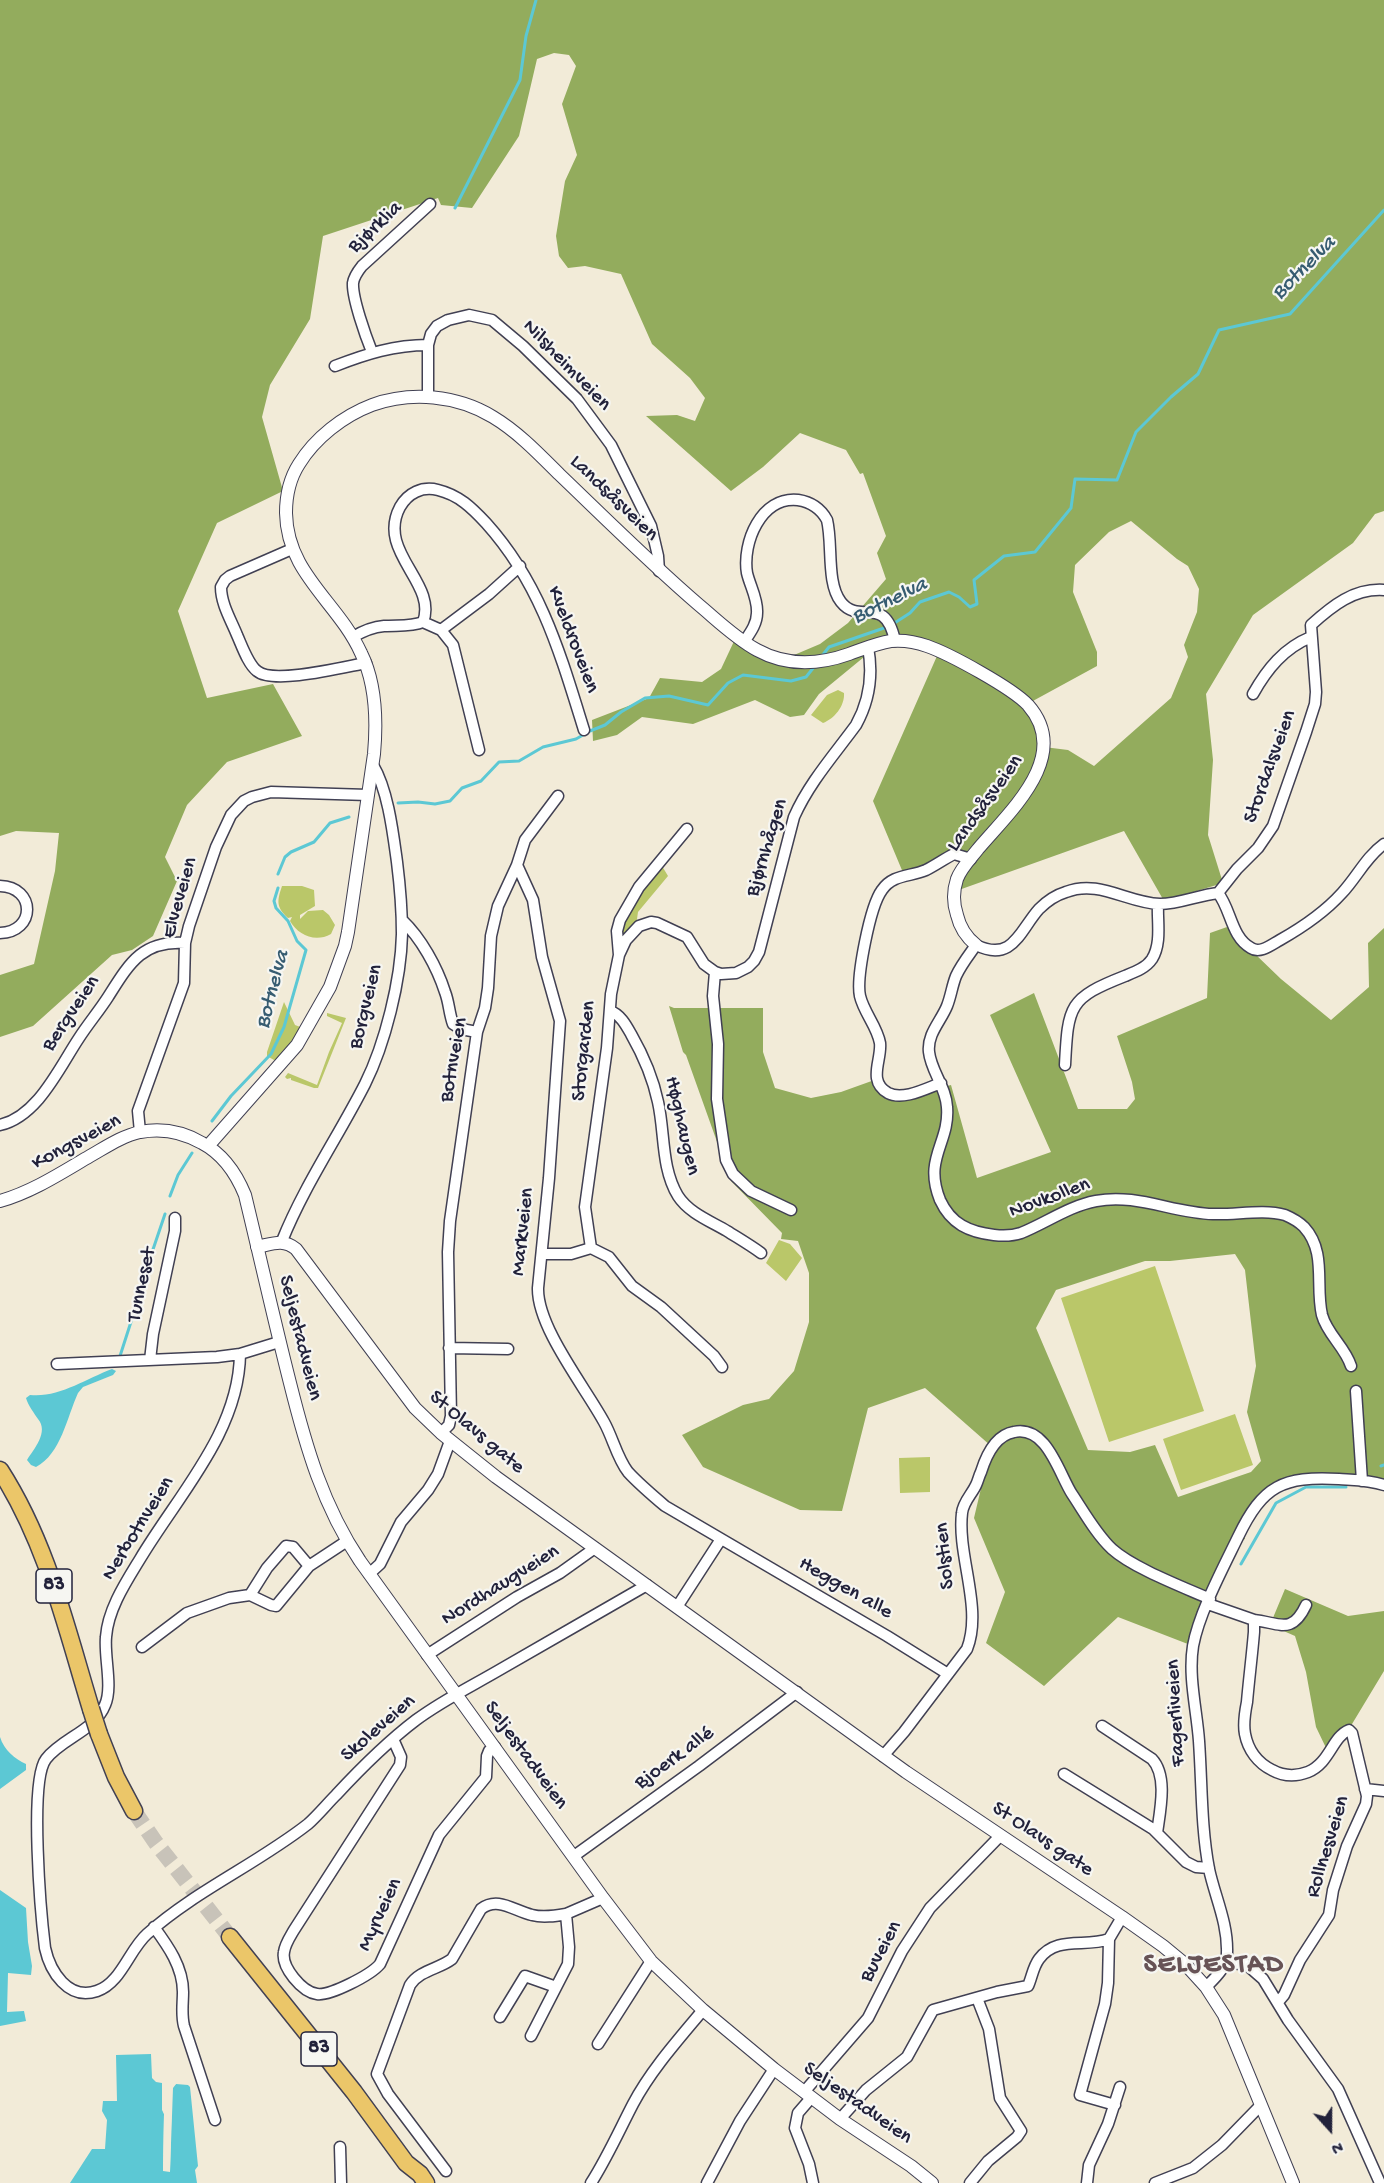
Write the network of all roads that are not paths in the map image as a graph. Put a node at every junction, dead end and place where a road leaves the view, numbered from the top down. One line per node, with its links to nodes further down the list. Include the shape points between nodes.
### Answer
1 (430, 204): 3 (street, Bjørklia, via 355,275 355,295)
2 (428, 345): 3 (street); 5 (street); 8 (street, Nilsheimveien, via 437,326 469,315 485,317 558,379 602,430 620,458 651,526)
3 (372, 352): 4 (street)
4 (335, 366)
5 (428, 397): 6 (street, Landsåsveien, via 398,399 365,408 334,427 306,454 294,472 288,494 286,520); 8 (street, Landsåsveien, via 470,406 513,431)
6 (292, 549): 12 (street, Landsåsveien, via 306,575); 17 (street, via 230,576 222,584 221,594 254,669 271,677)
7 (520, 566): 10 (street, Kveldroveien, via 466,502 435,489 412,494 397,515 395,537 423,599); 11 (street); 19 (street, Kveldroveien, via 546,616)
8 (659, 571): 15 (street, Landsåsveien)
9 (1384, 590): 13 (street, Stordalsveien, via 1355,594 1337,603 1311,626)
10 (423, 622): 11 (street); 12 (street, via 366,629)
11 (441, 630): 20 (street, via 456,652)
12 (352, 637): 17 (street, Landsåsveien)
13 (1311, 637): 18 (street, Stordalsveien, via 1282,654); 29 (street, Stordalsveien, via 1314,704 1273,826)
14 (895, 641): 15 (street, via 882,614 853,610 841,602 833,582 827,520 819,509 792,500 765,512 752,537 747,566 757,615); 16 (street, Landsåsveien); 26 (street, Landsåsveien, via 929,646 980,673 1023,700 1041,730 1039,770)
15 (744, 642): 16 (street, Landsåsveien, via 772,657 801,663 826,661)
16 (868, 647): 36 (street, Bjørnhågen, via 870,685 862,713 808,789 794,817 759,952 743,971)
17 (366, 663): 21 (street, Landsåsveien, via 374,711)
18 (1253, 694)
19 (584, 730)
20 (479, 750)
21 (373, 765): 22 (street, Landsåsveien); 31 (street, Borgveien, via 380,779 396,850)
22 (368, 795): 33 (street, Elveveien, via 271,792 244,801 231,815 219,839); 43 (street, Landsåsveien, via 346,939 330,987 297,1045)
23 (558, 796): 27 (street, Botnveien, via 525,840)
24 (687, 829): 35 (street, Storgarden, via 645,878 625,909 617,931)
25 (1384, 844): 29 (street, via 1318,916 1268,947 1253,950 1245,944)
26 (971, 858): 34 (street, Landsåsveien, via 957,879 954,904 963,931); 40 (street, via 954,854 924,871 897,877 882,889 869,920 859,985 862,1003 879,1042 879,1084 888,1093 902,1095)
27 (517, 865): 38 (street, Botnveien, via 493,921 488,988); 51 (street, Markveien, via 533,900 542,957 560,1021)
28 (0, 886): 32 (street, via 19,891 28,908 24,923)
29 (1218, 893): 30 (street)
30 (1158, 904): 34 (street, via 1097,888 1076,888 1045,904 1015,943 1000,950); 39 (street, via 1153,957 1137,972 1094,988 1076,1002 1068,1028)
31 (402, 920): 38 (street, via 437,972 453,1023); 47 (street, Borgveien, via 400,956 381,1042 366,1082)
32 (0, 933)
33 (185, 943): 41 (street, Bergveien, via 157,945 138,956 37,1099 17,1118); 42 (street, Elveveien, via 184,983 138,1111)
34 (976, 945): 40 (street, Novkollen, via 956,976 947,1006 929,1039 930,1060)
35 (619, 955): 36 (street, via 639,926 657,922 687,937 704,964); 37 (street, Storgarden)
36 (715, 972): 45 (street, via 717,1100 726,1160 733,1174 751,1191)
37 (610, 1011): 49 (street, Storgarden, via 585,1207); 50 (street, Høghaugen, via 628,1029 652,1079 666,1157 678,1196 693,1211)
38 (477, 1032): 53 (street, Botnveien, via 450,1221)
39 (1065, 1065)
40 (941, 1083): 58 (street, Novkollen, via 947,1115 934,1163 935,1185 946,1211 962,1227 974,1232 1011,1235 1081,1205 1112,1199 1211,1214 1284,1215 1304,1227 1315,1246 1322,1315)
41 (0, 1125)
42 (140, 1132): 43 (street, Kongsveien, via 178,1132); 44 (street, Kongsveien)
43 (208, 1146): 48 (street, Seljestadveien, via 231,1168 241,1185)
44 (0, 1202)
45 (790, 1210)
46 (175, 1218): 56 (street, Tunneset)
47 (282, 1241): 48 (street); 61 (street, St Olavs gate, via 296,1249 415,1408)
48 (257, 1247): 52 (street, Seljestadveien)
49 (591, 1248): 51 (street, via 571,1254); 59 (street, via 609,1257 632,1286 661,1307)
50 (761, 1253)
51 (542, 1254): 65 (street, Markveien, via 538,1295 544,1318 628,1471 665,1506)
52 (279, 1342): 55 (street); 66 (street, Seljestadveien, via 316,1475)
53 (449, 1348): 54 (street); 61 (street, Botnveien, via 451,1421)
54 (508, 1349)
55 (240, 1354): 56 (street); 82 (street, Nerbotnveien, via 235,1393 222,1428 126,1582 109,1620 105,1638 106,1703)
56 (150, 1360): 57 (street)
57 (57, 1364)
58 (1351, 1366)
59 (722, 1367)
60 (1356, 1391): 63 (street)
61 (446, 1437): 67 (street, St Olavs gate); 69 (street, Botnveien, via 442,1466 401,1522 380,1564)
62 (0, 1470): 82 (highway, 83, bridge, via 42,1552 91,1709)
63 (1362, 1480): 64 (street, Fagerliveien); 72 (street, Fagerliveien, via 1296,1480 1265,1495 1243,1528)
64 (1384, 1485)
65 (721, 1539): 74 (street); 78 (street, Heggen alle)
66 (347, 1541): 68 (street); 69 (street, Seljestadveien)
67 (595, 1548): 70 (street, St Olavs gate); 77 (street, Nordhaugveien)
68 (309, 1566): 71 (street, via 276,1605); 71 (street, via 293,1547 286,1546)
69 (369, 1574): 77 (street, Seljestadveien)
70 (647, 1585): 74 (street, St Olavs gate); 80 (street, Skoleveien)
71 (250, 1595): 76 (street, via 188,1613)
72 (1209, 1601): 75 (street); 78 (street, Solstien, via 1113,1550 1040,1440 1021,1431 1012,1432 998,1441 986,1457 964,1506 962,1527 972,1633 967,1648); 93 (street, Fagerliveien, via 1197,1630 1192,1660)
73 (1306, 1605): 75 (street, via 1292,1624)
74 (677, 1607): 79 (street, St Olavs gate)
75 (1254, 1620): 87 (street, Rollnesveien, via 1244,1726 1248,1744 1260,1764 1288,1776 1307,1773 1322,1763 1349,1730)
76 (142, 1647)
77 (427, 1655): 80 (street, Seljestadveien)
78 (948, 1674): 85 (street, Solstien)
79 (797, 1692): 85 (street, St Olavs gate); 92 (street, Bjoerk allé)
80 (456, 1694): 83 (street, Skoleveien); 84 (street, Seljestadveien)
81 (1102, 1726): 90 (street, via 1157,1765 1161,1784)
82 (94, 1730): 89 (highway, 83); 97 (street, Skoleveien, via 54,1751 40,1767 38,1828 48,1962 55,1976 75,1991 99,1990 112,1980 133,1948)
83 (393, 1739): 84 (street, Myrveien, via 401,1757 400,1765 284,1950 289,1970 311,1993 330,1991 368,1975 380,1965 439,1835 486,1777 487,1756); 97 (street, Skoleveien, via 309,1823)
84 (495, 1747): 92 (street, Seljestadveien)
85 (883, 1756): 91 (street, St Olavs gate)
86 (1064, 1774): 90 (street)
87 (1365, 1789): 88 (street); 105 (street, Rollnesveien, via 1364,1812 1347,1846 1329,1914)
88 (1384, 1791)
89 (134, 1811)
90 (1157, 1833): 93 (street, via 1186,1862)
91 (1000, 1836): 96 (street, St Olavs gate); 112 (street, Buveien, via 930,1908 906,1944 868,2019)
92 (574, 1856): 94 (street, Seljestadveien)
93 (1209, 1868): 101 (street, Fagerliveien, via 1226,1931)
94 (603, 1898): 95 (street); 100 (street, Seljestadveien)
95 (566, 1914): 102 (street, via 568,1964); 119 (street, via 544,1917 499,1903 487,1905 452,1959 419,1974 410,1984 377,2074)
96 (1122, 1917): 99 (street); 103 (street, St Olavs gate, via 1174,1955)
97 (154, 1927): 116 (street, via 177,1963 184,2026)
98 (230, 1937): 118 (highway, 83, via 354,2092)
99 (1109, 1939): 104 (street, via 1059,1945 1041,1956 1028,1986); 113 (street, via 1105,2004 1080,2095)
100 (651, 1960): 106 (street, Seljestadveien); 109 (street)
101 (1226, 1962): 103 (street); 105 (street, via 1254,1969)
102 (556, 1987): 107 (street, via 525,1976); 108 (street)
103 (1206, 1987): 114 (street, St Olavs gate, via 1229,2027)
104 (977, 1998): 115 (street, via 933,2010 907,2057); 128 (street, via 988,2029 1000,2098 1021,2131)
105 (1278, 2002): 132 (street, via 1338,2089)
106 (703, 2010): 110 (street, Seljestadveien); 124 (street, via 644,2086)
107 (500, 2017)
108 (531, 2036)
109 (598, 2044)
110 (774, 2069): 112 (street, Seljestadveien); 125 (street)
111 (1120, 2086): 113 (street)
112 (808, 2095): 115 (street, Seljestadveien); 126 (street, Buveien, via 795,2128)
113 (1115, 2105): 129 (street, via 1094,2153)
114 (1260, 2106): 120 (street); 131 (street, St Olavs gate)
115 (840, 2119): 127 (street, Seljestadveien)
116 (214, 2120)
117 (340, 2147): 121 (street)
118 (405, 2163): 122 (highway, 83); 123 (highway, 83)
119 (446, 2171)
120 (1186, 2178): 130 (street)
121 (341, 2183)
122 (413, 2183)
123 (426, 2183)
124 (591, 2183)
125 (707, 2183)
126 (813, 2183)
127 (932, 2183)
128 (970, 2183)
129 (1087, 2183)
130 (1155, 2183)
131 (1293, 2183)
132 (1380, 2183)

